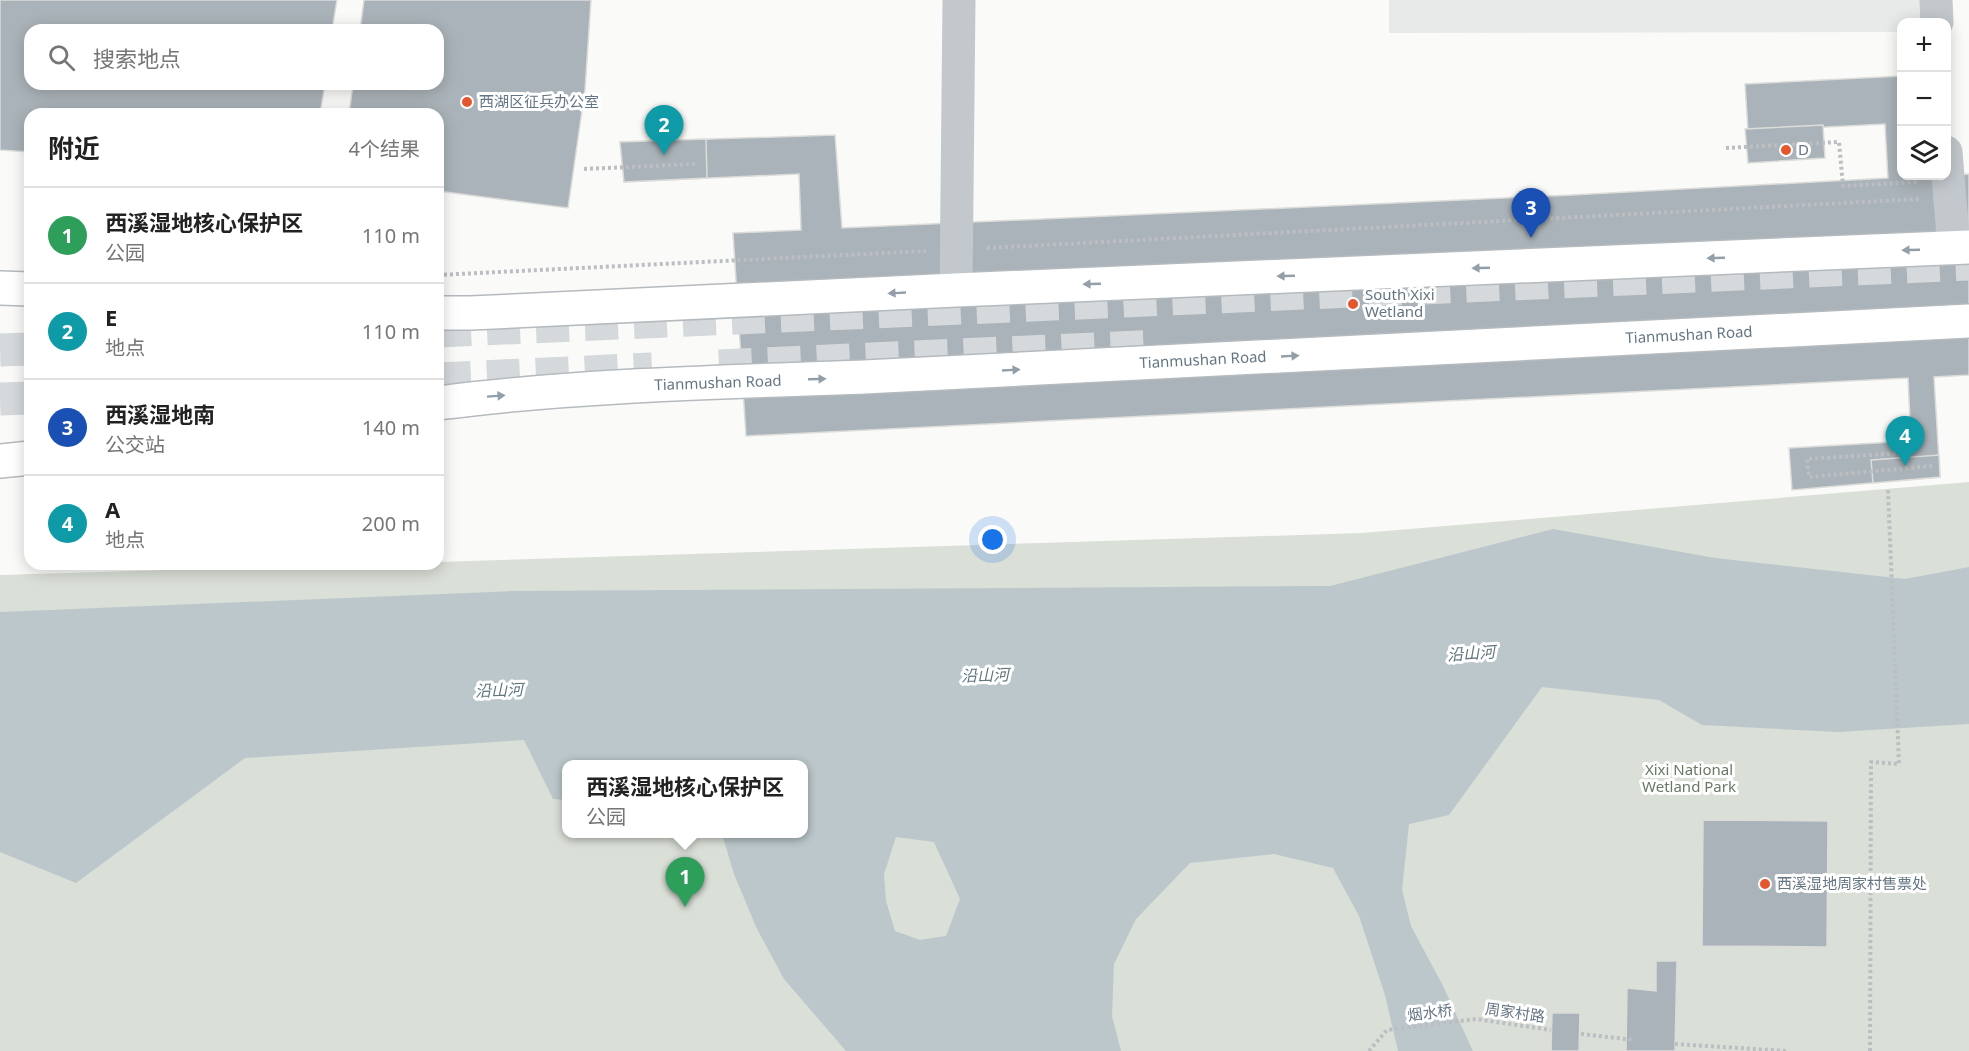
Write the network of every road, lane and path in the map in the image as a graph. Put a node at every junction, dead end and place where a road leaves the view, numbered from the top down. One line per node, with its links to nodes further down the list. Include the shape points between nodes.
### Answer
1 (959, 0): 11 (street)
2 (1936, 0): 3 (street)
3 (1937, 18)
4 (1726, 148): 8 (path, via 1839,142 1843,186)
5 (697, 164): 6 (path)
6 (584, 169)
7 (1949, 180): 9 (street)
8 (1918, 182)
9 (1950, 198): 10 (street); 11 (path)
10 (1961, 248): 15 (main road, one-way to 15)
11 (956, 249): 12 (path); 15 (street)
12 (444, 275)
13 (0, 288): 14 (main road)
14 (24, 289)
15 (956, 290): 16 (main road, one-way to 16)
16 (444, 312)
17 (1969, 321): 18 (main road, Tianmushan Road, one-way to 17, via 682,384)
18 (444, 402)
19 (1902, 453): 22 (path, via 1807,459 1809,477)
20 (24, 459): 21 (main road)
21 (0, 461)
22 (1932, 466)
23 (1888, 489): 31 (path, via 1899,764 1871,762)
24 (1476, 1019): 25 (path, 周家村路); 29 (path, 烟水桥, via 1387,1030)
25 (1551, 1030)
26 (1581, 1034): 27 (path)
27 (1635, 1040)
28 (1675, 1044): 30 (path)
29 (1369, 1051)
30 (1786, 1051)
31 (1870, 1051)

